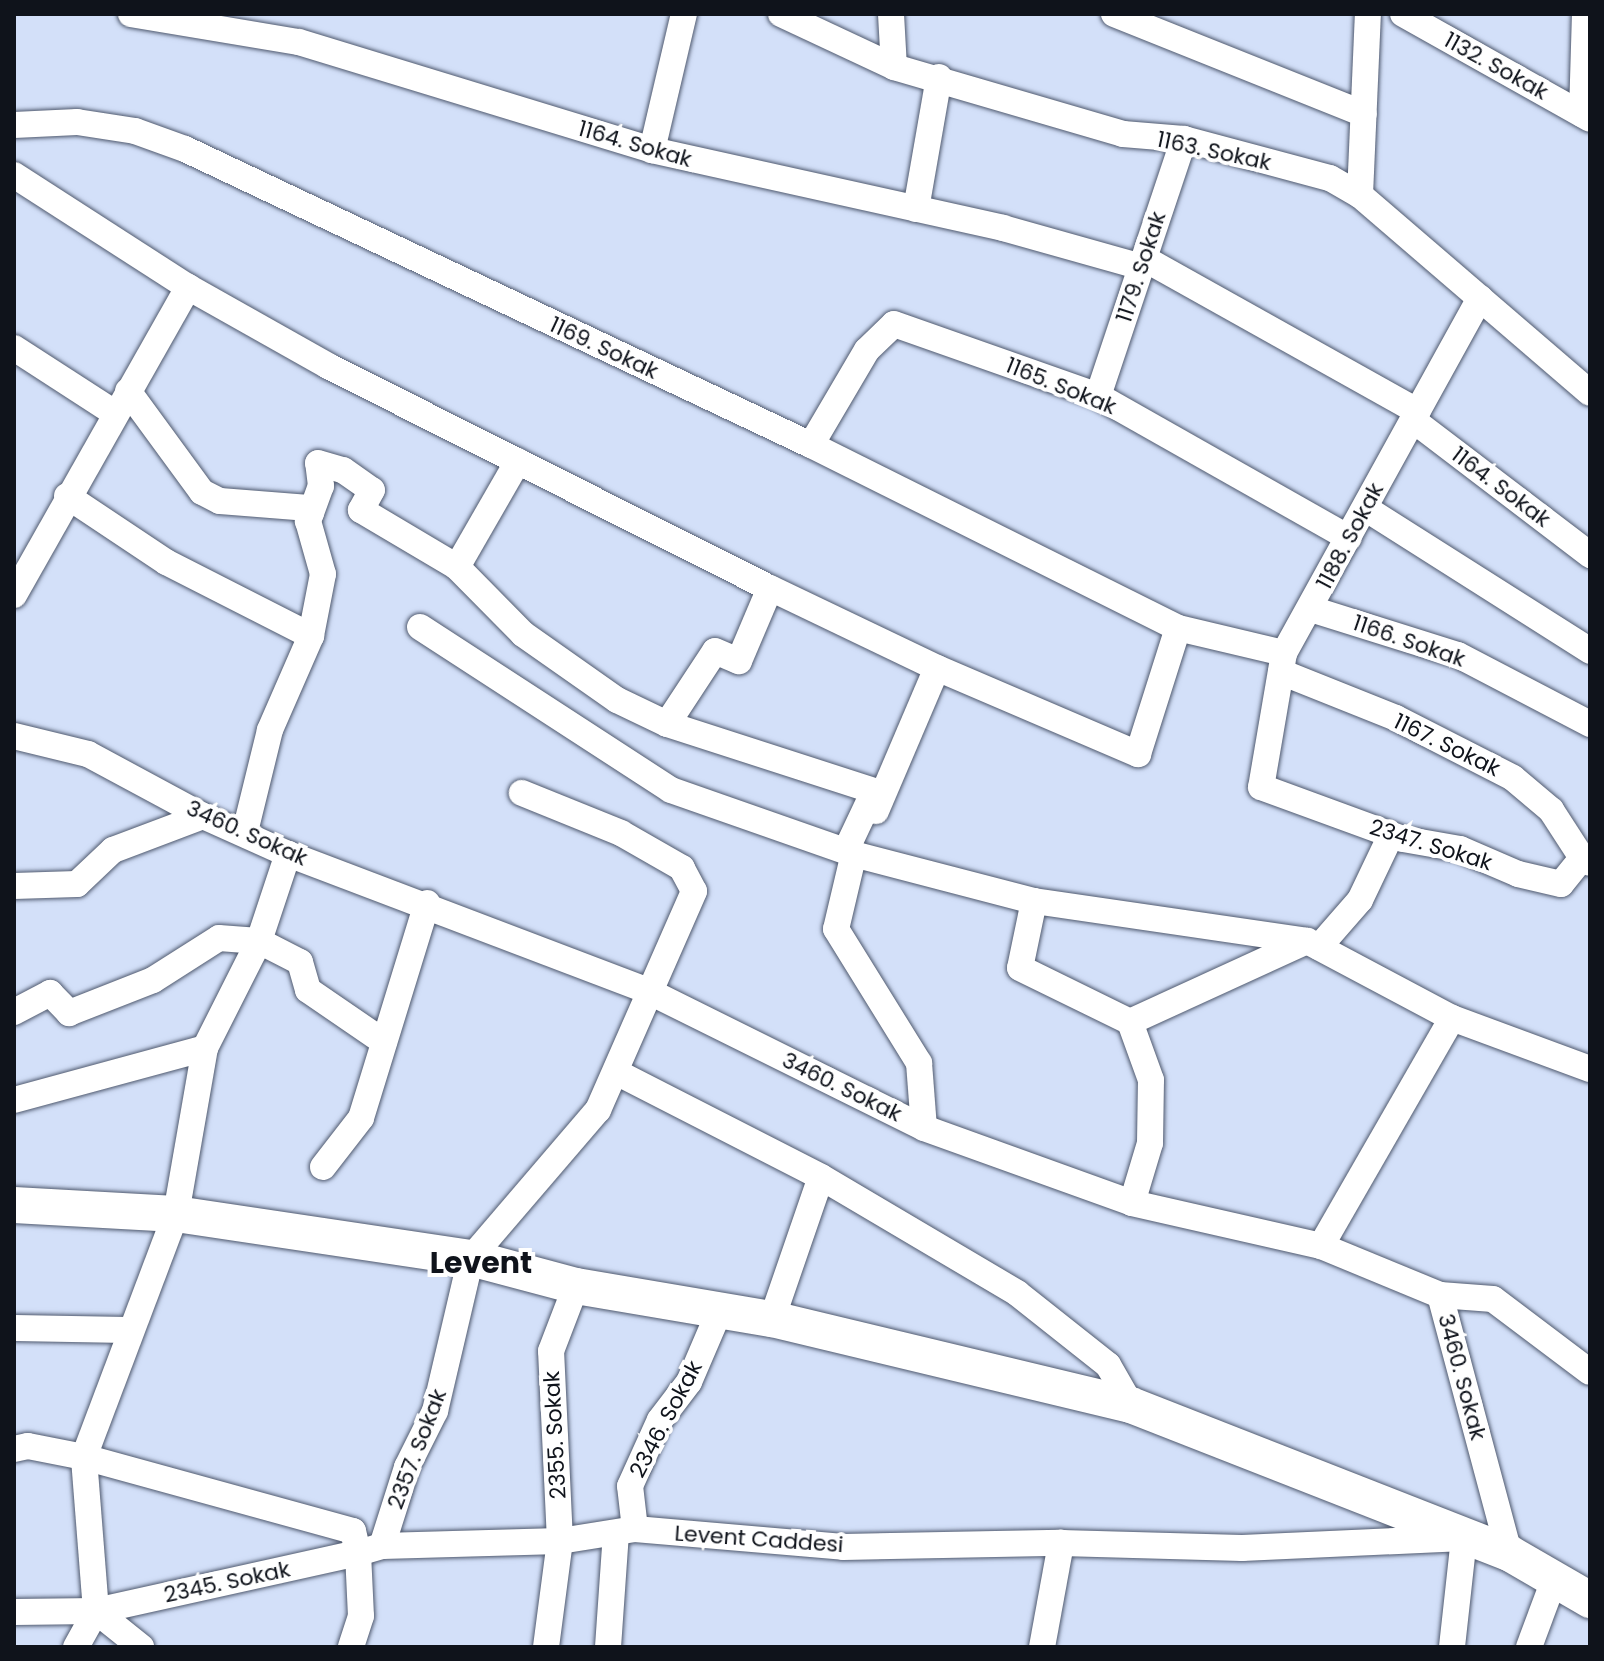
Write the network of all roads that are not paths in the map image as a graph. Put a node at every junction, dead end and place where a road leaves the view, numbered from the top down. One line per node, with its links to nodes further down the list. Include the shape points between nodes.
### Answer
1 (684, 14): 15 (street)
2 (781, 14): 9 (street, 1163. Sokak)
3 (891, 14): 9 (street)
4 (1114, 14): 11 (street)
5 (1368, 14): 11 (street)
6 (1403, 14): 12 (street, 1132. Sokak)
7 (1585, 14): 12 (street)
8 (146, 15): 15 (street, 1164. Sokak, via 299,42)
9 (894, 67): 10 (street, 1163. Sokak)
10 (939, 77): 14 (street, 1163. Sokak, via 1123,134); 18 (street)
11 (1364, 114): 17 (street)
12 (1586, 116)
13 (14, 125): 27 (street, 1169. Sokak, via 77,122 135,131 185,149)
14 (1184, 139): 17 (street, 1163. Sokak, via 1330,178); 19 (street, 1179. Sokak)
15 (652, 150): 18 (street, 1164. Sokak)
16 (14, 175): 20 (street)
17 (1360, 195): 21 (street, 1163. Sokak)
18 (916, 209): 19 (street, 1164. Sokak)
19 (1144, 263): 24 (street, 1179. Sokak); 26 (street, 1164. Sokak)
20 (188, 287): 25 (street); 28 (street, via 328,366)
21 (1480, 298): 23 (street, 1163. Sokak); 26 (street, 1188. Sokak)
22 (14, 348): 25 (street)
23 (1590, 393)
24 (1098, 396): 27 (street, 1165. Sokak, via 894,324 867,350); 32 (street, 1165. Sokak)
25 (122, 403): 29 (street); 31 (street, via 202,492 220,501 309,508)
26 (1415, 416): 30 (street, 1188. Sokak); 33 (street, 1164. Sokak)
27 (811, 445): 39 (street, 1169. Sokak)
28 (518, 461): 34 (street); 35 (street)
29 (67, 496): 36 (street); 40 (street, via 166,562)
30 (1365, 508): 32 (street, 1188. Sokak); 41 (street)
31 (311, 513): 34 (street, via 321,486 318,463 343,470 372,490 361,510); 40 (street, via 308,521 323,574)
32 (1349, 538): 37 (street, 1188. Sokak)
33 (1590, 555)
34 (457, 567): 44 (street, via 523,634 617,700)
35 (770, 588): 43 (street); 44 (street, via 739,661 715,651)
36 (14, 595)
37 (1311, 609): 42 (street, 1188. Sokak); 45 (street, 1166. Sokak, via 1458,655)
38 (420, 627): 52 (street, via 671,790)
39 (1178, 628): 42 (street, 1167. Sokak); 43 (street, via 1138,754)
40 (311, 636): 50 (street, via 270,730)
41 (1590, 651)
42 (1283, 662): 47 (street, 1188. Sokak); 54 (street, 1167. Sokak, via 1513,778 1551,810)
43 (937, 668): 52 (street)
44 (667, 724): 52 (street, via 874,791)
45 (1590, 724)
46 (14, 736): 49 (street, 3460. Sokak, via 88,754)
47 (1261, 787): 51 (street, 2347. Sokak)
48 (522, 793): 60 (street, via 621,833 682,868 694,891)
49 (203, 816): 50 (street, 3460. Sokak); 55 (street, via 113,850 77,884)
50 (245, 832): 53 (street, 3460. Sokak)
51 (1391, 835): 54 (street, 2347. Sokak, via 1460,849 1518,874 1561,884); 59 (street, via 1360,900)
52 (853, 852): 56 (street); 69 (street, via 836,929 919,1063)
53 (288, 854): 57 (street, 3460. Sokak); 58 (street)
54 (1586, 860)
55 (14, 886)
56 (1034, 901): 59 (street); 63 (street, via 1020,968)
57 (427, 903): 60 (street, 3460. Sokak); 64 (street)
58 (259, 941): 61 (street, via 219,938 153,980 69,1013 50,993); 64 (street, via 300,962 308,990); 65 (street)
59 (1313, 944): 62 (street); 63 (street)
60 (648, 991): 67 (street); 69 (street, 3460. Sokak)
61 (14, 1012)
62 (1452, 1018): 66 (street); 75 (street)
63 (1130, 1022): 72 (street, via 1151,1080 1150,1143)
64 (384, 1042): 70 (street, via 361,1118)
65 (205, 1048): 68 (street); 74 (street)
66 (1590, 1068)
67 (618, 1073): 71 (street); 76 (street, via 598,1110)
68 (14, 1100)
69 (924, 1128): 72 (street, 3460. Sokak)
70 (323, 1167)
71 (821, 1177): 80 (street); 84 (street, via 1017,1293 1108,1365)
72 (1132, 1203): 75 (street, 3460. Sokak)
73 (14, 1205): 74 (street)
74 (176, 1214): 76 (street); 82 (street)
75 (1321, 1246): 78 (street, 3460. Sokak)
76 (471, 1258): 77 (street); 91 (street, 2357. Sokak, via 435,1411)
77 (576, 1286): 79 (street); 89 (street, 2355. Sokak, via 551,1351)
78 (1440, 1295): 83 (street, via 1493,1299); 92 (street, 3460. Sokak)
79 (719, 1312): 80 (street); 87 (street, 2346. Sokak, via 689,1382 660,1420 630,1486)
80 (772, 1319): 84 (street)
81 (14, 1328): 82 (street)
82 (129, 1330): 86 (street)
83 (1590, 1372)
84 (1131, 1405): 88 (street)
85 (14, 1449): 86 (street, via 28,1446)
86 (84, 1457): 91 (street, via 353,1531); 95 (street)
87 (625, 1531): 89 (street, Levent Caddesi); 90 (street, Levent Caddesi, via 843,1547); 101 (street, 2346. Sokak)
88 (1464, 1538): 90 (street, Levent Caddesi, via 1268,1548); 92 (street); 103 (street)
89 (560, 1541): 91 (street, Levent Caddesi); 100 (street, 2355. Sokak)
90 (1061, 1543): 102 (street)
91 (370, 1550): 95 (street, 2345. Sokak); 99 (street)
92 (1509, 1553): 93 (street)
93 (1555, 1577): 94 (street); 104 (street)
94 (1590, 1600)
95 (96, 1611): 96 (street, 2345. Sokak); 97 (street); 98 (street)
96 (14, 1612)
97 (76, 1647)
98 (141, 1647)
99 (351, 1647)
100 (546, 1647)
101 (608, 1647)
102 (1042, 1647)
103 (1452, 1647)
104 (1529, 1647)

